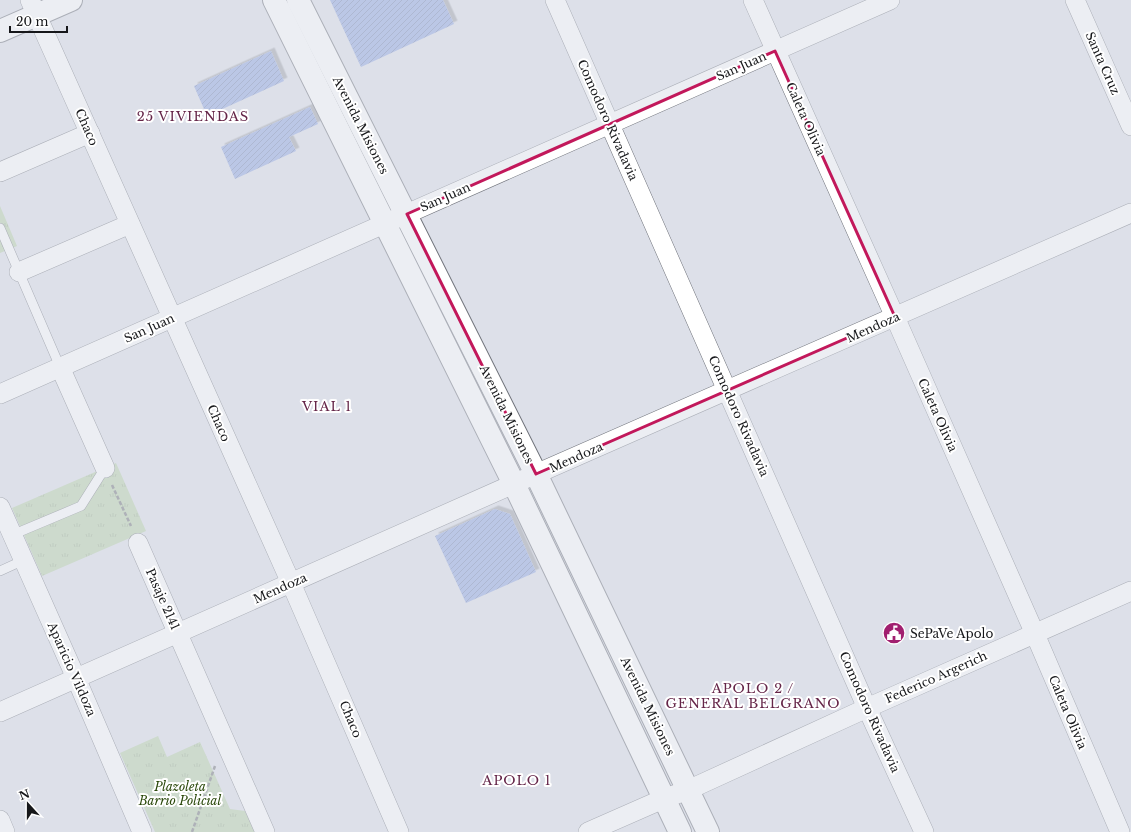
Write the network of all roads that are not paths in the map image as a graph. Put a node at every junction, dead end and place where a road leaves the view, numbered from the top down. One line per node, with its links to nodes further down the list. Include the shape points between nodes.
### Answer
1 (71, 0): 8 (main road)
2 (274, 0): 18 (main road, Avenida Misiones)
3 (298, 0): 16 (main road, Avenida Misiones)
4 (555, 0): 11 (street, Comodoro Rivadavia)
5 (753, 0): 10 (street, Caleta Olivia)
6 (890, 0): 10 (street, San Juan)
7 (1075, 0): 12 (street, Santa Cruz)
8 (33, 8): 9 (main road); 13 (street, Chaco)
9 (0, 31)
10 (775, 50): 11 (street, San Juan); 21 (street, Caleta Olivia)
11 (610, 124): 16 (street, San Juan); 24 (street, Comodoro Rivadavia)
12 (1131, 126)
13 (90, 133): 14 (street); 17 (street, Chaco)
14 (0, 172)
15 (1131, 213): 21 (street, Mendoza)
16 (407, 214): 18 (street, San Juan); 27 (main road, Avenida Misiones)
17 (130, 224): 20 (street); 22 (street, Chaco)
18 (384, 224): 22 (street, San Juan); 28 (main road, Avenida Misiones)
19 (0, 228): 20 (lane)
20 (19, 272): 23 (lane)
21 (895, 317): 24 (street, Mendoza); 37 (street, Caleta Olivia)
22 (172, 318): 23 (street, San Juan); 34 (street, Chaco)
23 (60, 367): 25 (street, San Juan); 26 (street)
24 (727, 391): 27 (street, Mendoza); 39 (street, Comodoro Rivadavia)
25 (0, 394)
26 (105, 468): 30 (lane, via 81,506)
27 (536, 474): 28 (street, Mendoza); 41 (main road, Avenida Misiones)
28 (514, 484): 34 (street, Mendoza); 42 (main road, Avenida Misiones)
29 (0, 507): 30 (street, Aparicio Vildoza)
30 (12, 535): 32 (street, Aparicio Vildoza)
31 (138, 543): 36 (street, Pasaje 2141)
32 (24, 560): 33 (lane); 38 (street, Aparicio Vildoza)
33 (0, 571)
34 (291, 582): 36 (street, Mendoza); 47 (street, Chaco)
35 (1131, 591): 37 (street, Federico Argerich)
36 (178, 633): 38 (street, Mendoza); 46 (street, Pasaje 2141)
37 (1035, 634): 39 (street, Federico Argerich); 52 (street, Caleta Olivia)
38 (76, 678): 40 (street, Mendoza); 45 (street, Aparicio Vildoza)
39 (867, 708): 41 (street, Federico Argerich); 51 (street, Comodoro Rivadavia)
40 (0, 712)
41 (688, 790): 42 (street, Federico Argerich); 50 (main road, Avenida Misiones)
42 (663, 799): 48 (street, Federico Argerich); 49 (main road, Avenida Misiones)
43 (0, 820): 44 (street)
44 (5, 832)
45 (142, 832)
46 (265, 832)
47 (399, 832)
48 (588, 832)
49 (680, 832)
50 (708, 832)
51 (924, 832)
52 (1120, 832)

